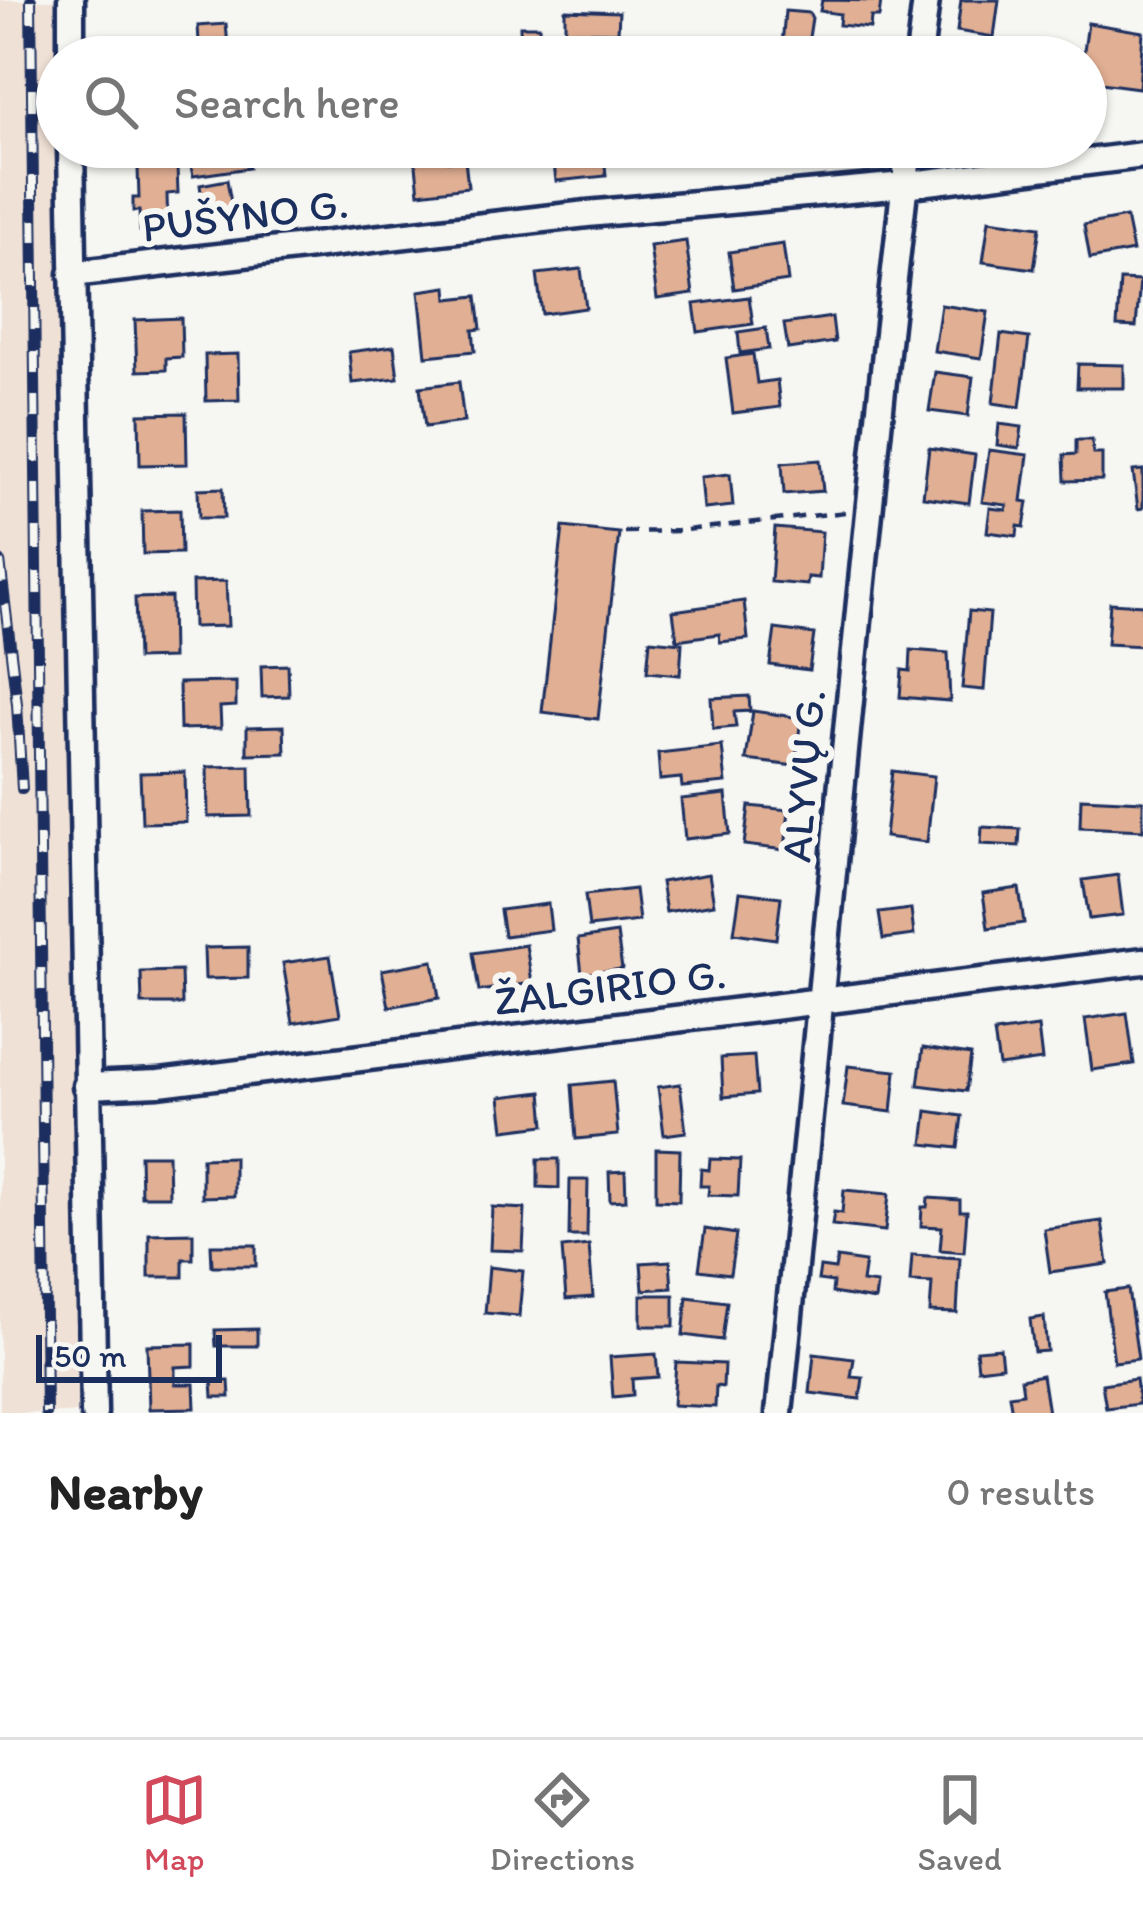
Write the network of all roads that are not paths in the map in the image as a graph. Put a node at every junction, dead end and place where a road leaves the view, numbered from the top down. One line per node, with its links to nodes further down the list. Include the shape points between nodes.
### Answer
1 (71, 0): 3 (street)
2 (926, 0): 4 (street)
3 (71, 36)
4 (922, 36)
5 (1143, 155): 6 (street, PUŠYNO G.)
6 (1107, 159)
7 (71, 168): 11 (street)
8 (906, 168): 10 (street, ALYVŲ G.)
9 (1036, 168): 10 (street, PUŠYNO G.)
10 (904, 184): 11 (street, PUŠYNO G.); 13 (street, ALYVŲ G.)
11 (72, 274): 14 (street)
12 (1143, 961): 13 (street, ŽALGIRIO G.)
13 (823, 1000): 14 (street, ŽALGIRIO G.); 16 (street, ALYVŲ G.)
14 (86, 1086): 15 (street)
15 (94, 1413)
16 (779, 1413)

